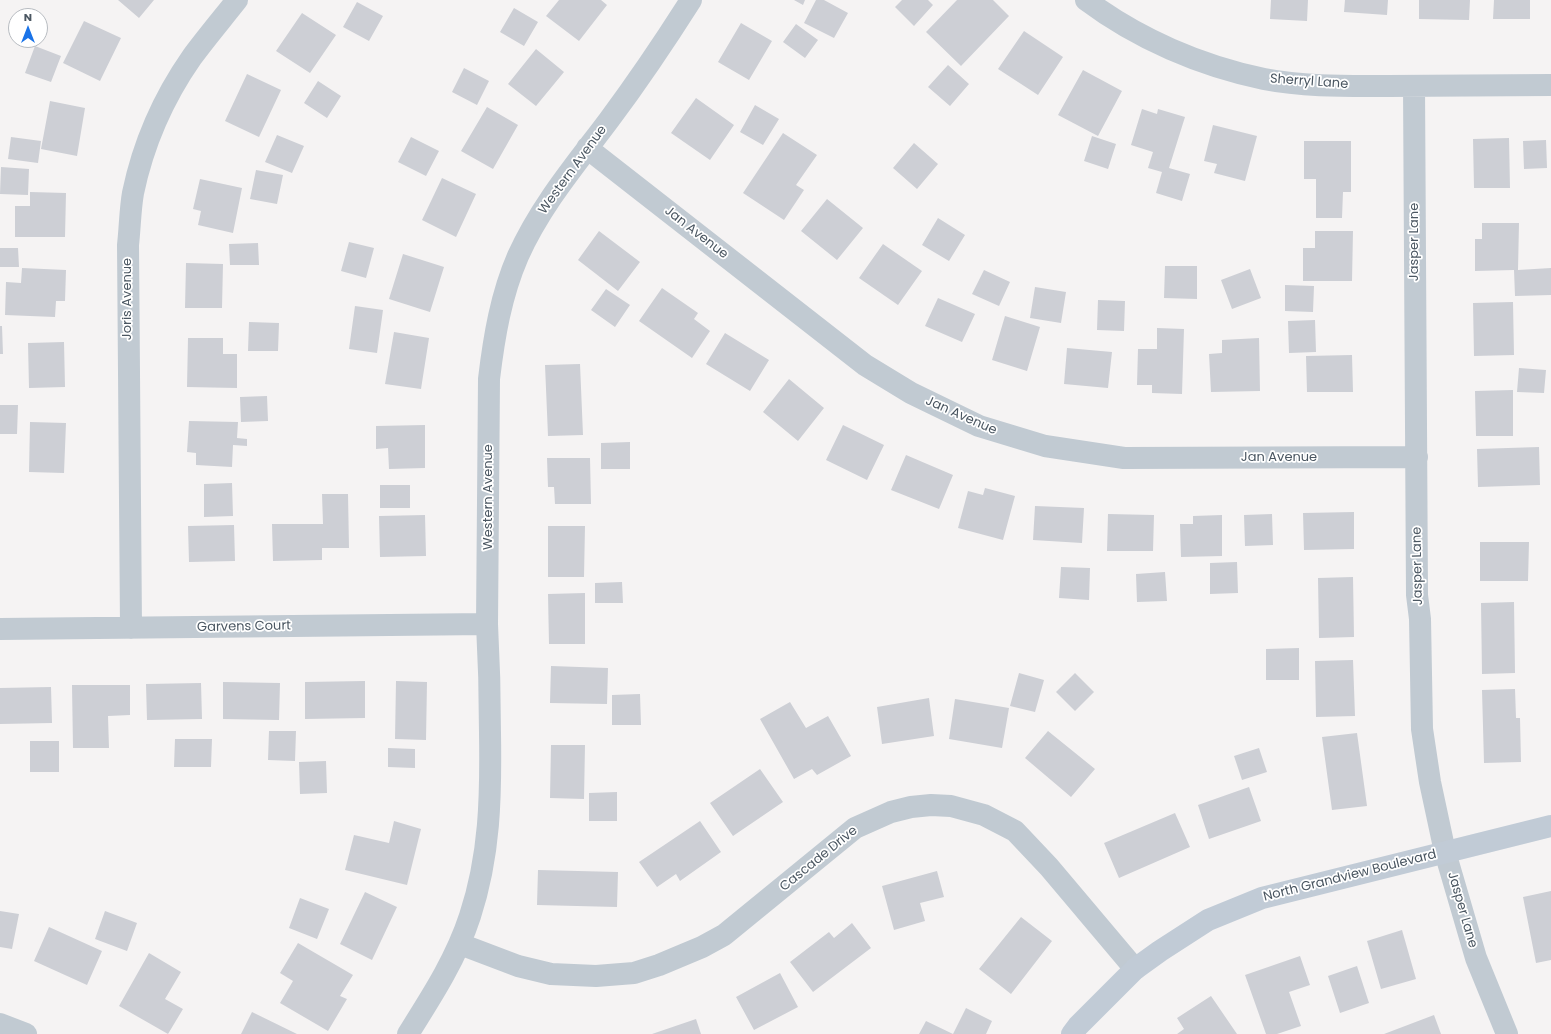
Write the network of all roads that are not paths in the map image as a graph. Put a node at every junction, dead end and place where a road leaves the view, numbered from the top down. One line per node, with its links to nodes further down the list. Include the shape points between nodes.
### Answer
1 (238, 0): 9 (street, Joris Avenue, via 192,57 176,83 161,111 144,155 133,194 128,245)
2 (691, 0): 6 (street, Western Avenue, via 661,48)
3 (1086, 0): 5 (street, Sherryl Lane, via 1136,32 1186,56 1225,70 1265,79 1328,86)
4 (1551, 85): 5 (street, Sherryl Lane)
5 (1414, 86): 7 (street, Jasper Lane)
6 (587, 148): 7 (street, Jan Avenue, via 865,365 911,393 979,426 1045,446 1124,458); 8 (street, Western Avenue, via 554,191 529,234 502,300 489,379)
7 (1417, 457): 12 (street, Jasper Lane, via 1422,729)
8 (487, 624): 9 (street, Garvens Court); 13 (street, Western Avenue, via 491,801 489,831 479,886)
9 (130, 628): 10 (street, Garvens Court)
10 (0, 629)
11 (1551, 826): 12 (street, North Grandview Boulevard)
12 (1445, 852): 14 (street, North Grandview Boulevard, via 1262,898 1208,920); 19 (street, Jasper Lane, via 1476,958)
13 (460, 944): 14 (street, Cascade Drive, via 518,966 551,974 596,976 634,973 702,947 724,935 855,828 891,812 931,804 951,806 984,815 1015,831 1049,867); 17 (street, Western Avenue)
14 (1135, 969): 18 (street, North Grandview Boulevard)
15 (0, 1024): 16 (street)
16 (26, 1034)
17 (408, 1034)
18 (1072, 1034)
19 (1507, 1034)

